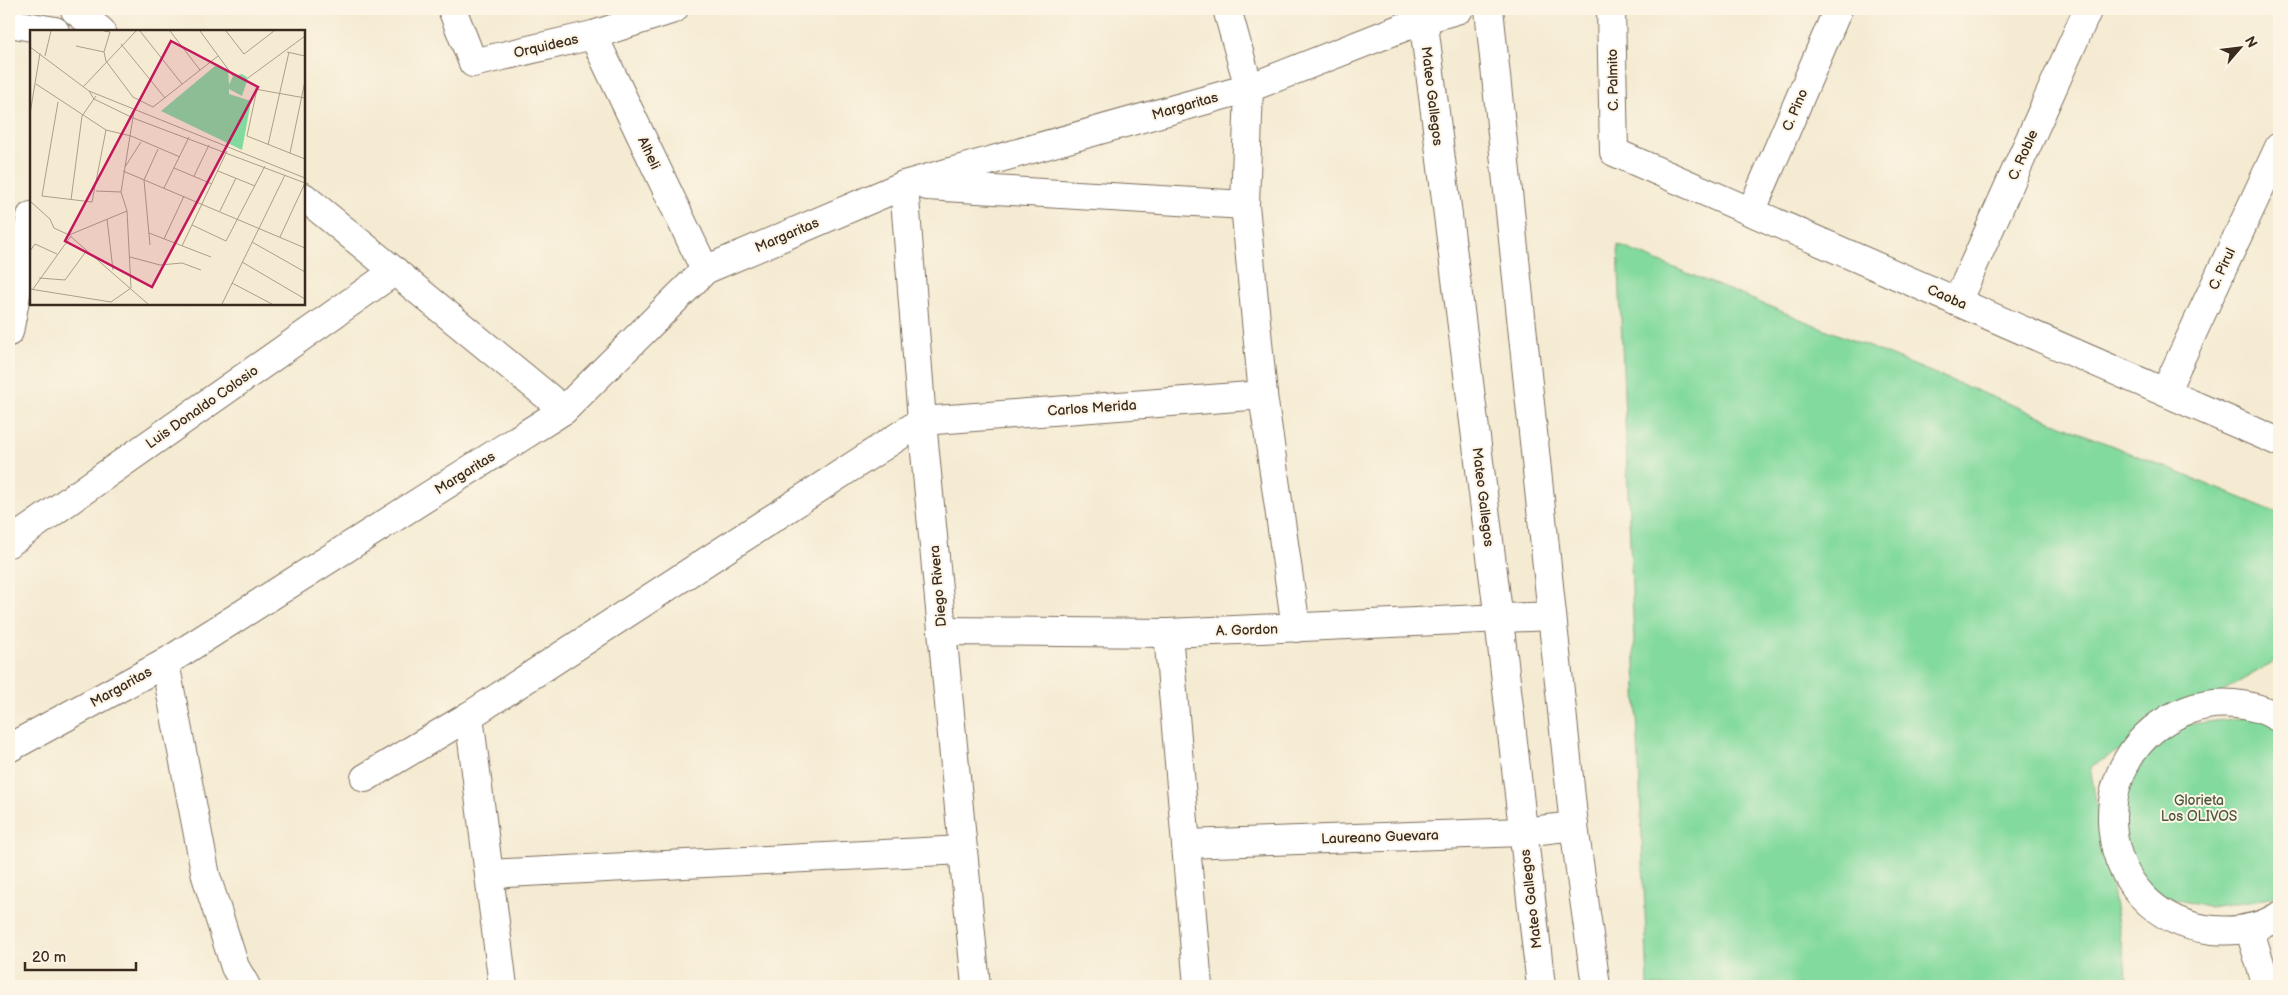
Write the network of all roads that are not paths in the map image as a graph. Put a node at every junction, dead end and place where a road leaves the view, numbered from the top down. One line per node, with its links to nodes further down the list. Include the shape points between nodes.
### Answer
1 (452, 9): 14 (street, Orquideas, via 473,63)
2 (674, 9): 14 (street, Orquideas)
3 (1227, 9): 15 (street)
4 (1459, 9): 9 (street, Margaritas)
5 (1489, 9): 34 (street)
6 (1611, 9): 17 (street, C. Palmito)
7 (1838, 9): 21 (street, C. Pino)
8 (2088, 9): 26 (street, C. Roble)
9 (1422, 14): 15 (street, Margaritas); 35 (street, Mateo Gallegos)
10 (73, 17): 13 (street)
11 (9, 23): 12 (street)
12 (49, 30)
13 (99, 30)
14 (593, 35): 24 (street, Alheli)
15 (1249, 88): 18 (street, Margaritas); 20 (street)
16 (2279, 147): 28 (street, C. Pirul)
17 (1614, 152): 21 (street, Caoba)
18 (904, 185): 20 (street, Margaritas); 24 (street, Margaritas); 31 (street, Diego Rivera)
19 (305, 198): 25 (street)
20 (1245, 205): 29 (street)
21 (1751, 212): 26 (street, Caoba)
22 (30, 218): 23 (street)
23 (17, 241): 27 (street)
24 (705, 270): 30 (street, Margaritas)
25 (395, 271): 30 (street); 33 (street, Luis Donaldo Colosio)
26 (1957, 302): 28 (street, Caoba)
27 (9, 332)
28 (2166, 392): 32 (street, Caoba)
29 (1262, 395): 31 (street, Carlos Merida); 36 (street)
30 (564, 410): 39 (street, Margaritas)
31 (922, 421): 37 (street, Diego Rivera); 41 (street)
32 (2279, 442)
33 (9, 543)
34 (1551, 616): 35 (street, A. Gordon); 44 (street)
35 (1499, 620): 36 (street, A. Gordon); 45 (street, Mateo Gallegos)
36 (1296, 628): 38 (street, A. Gordon)
37 (943, 631): 38 (street, A. Gordon); 47 (street, Diego Rivera)
38 (1168, 633): 46 (street)
39 (165, 662): 42 (street, Margaritas); 51 (street, via 206,876 235,966)
40 (2277, 711): 50 (street, via 2222,703 2196,707 2172,716 2150,730 2132,750 2112,798 2111,824 2115,848 2124,871 2156,908 2200,928 2225,931)
41 (469, 716): 43 (street); 48 (street)
42 (9, 748)
43 (364, 778)
44 (1574, 826): 45 (street, Laureano Guevara); 56 (street)
45 (1523, 832): 46 (street, Laureano Guevara); 55 (street, Mateo Gallegos)
46 (1186, 844): 54 (street)
47 (963, 850): 48 (street); 53 (street, Diego Rivera)
48 (489, 874): 52 (street)
49 (2279, 916): 50 (street)
50 (2248, 928): 57 (street)
51 (246, 986)
52 (503, 986)
53 (976, 986)
54 (1198, 986)
55 (1541, 986)
56 (1596, 986)
57 (2267, 986)

